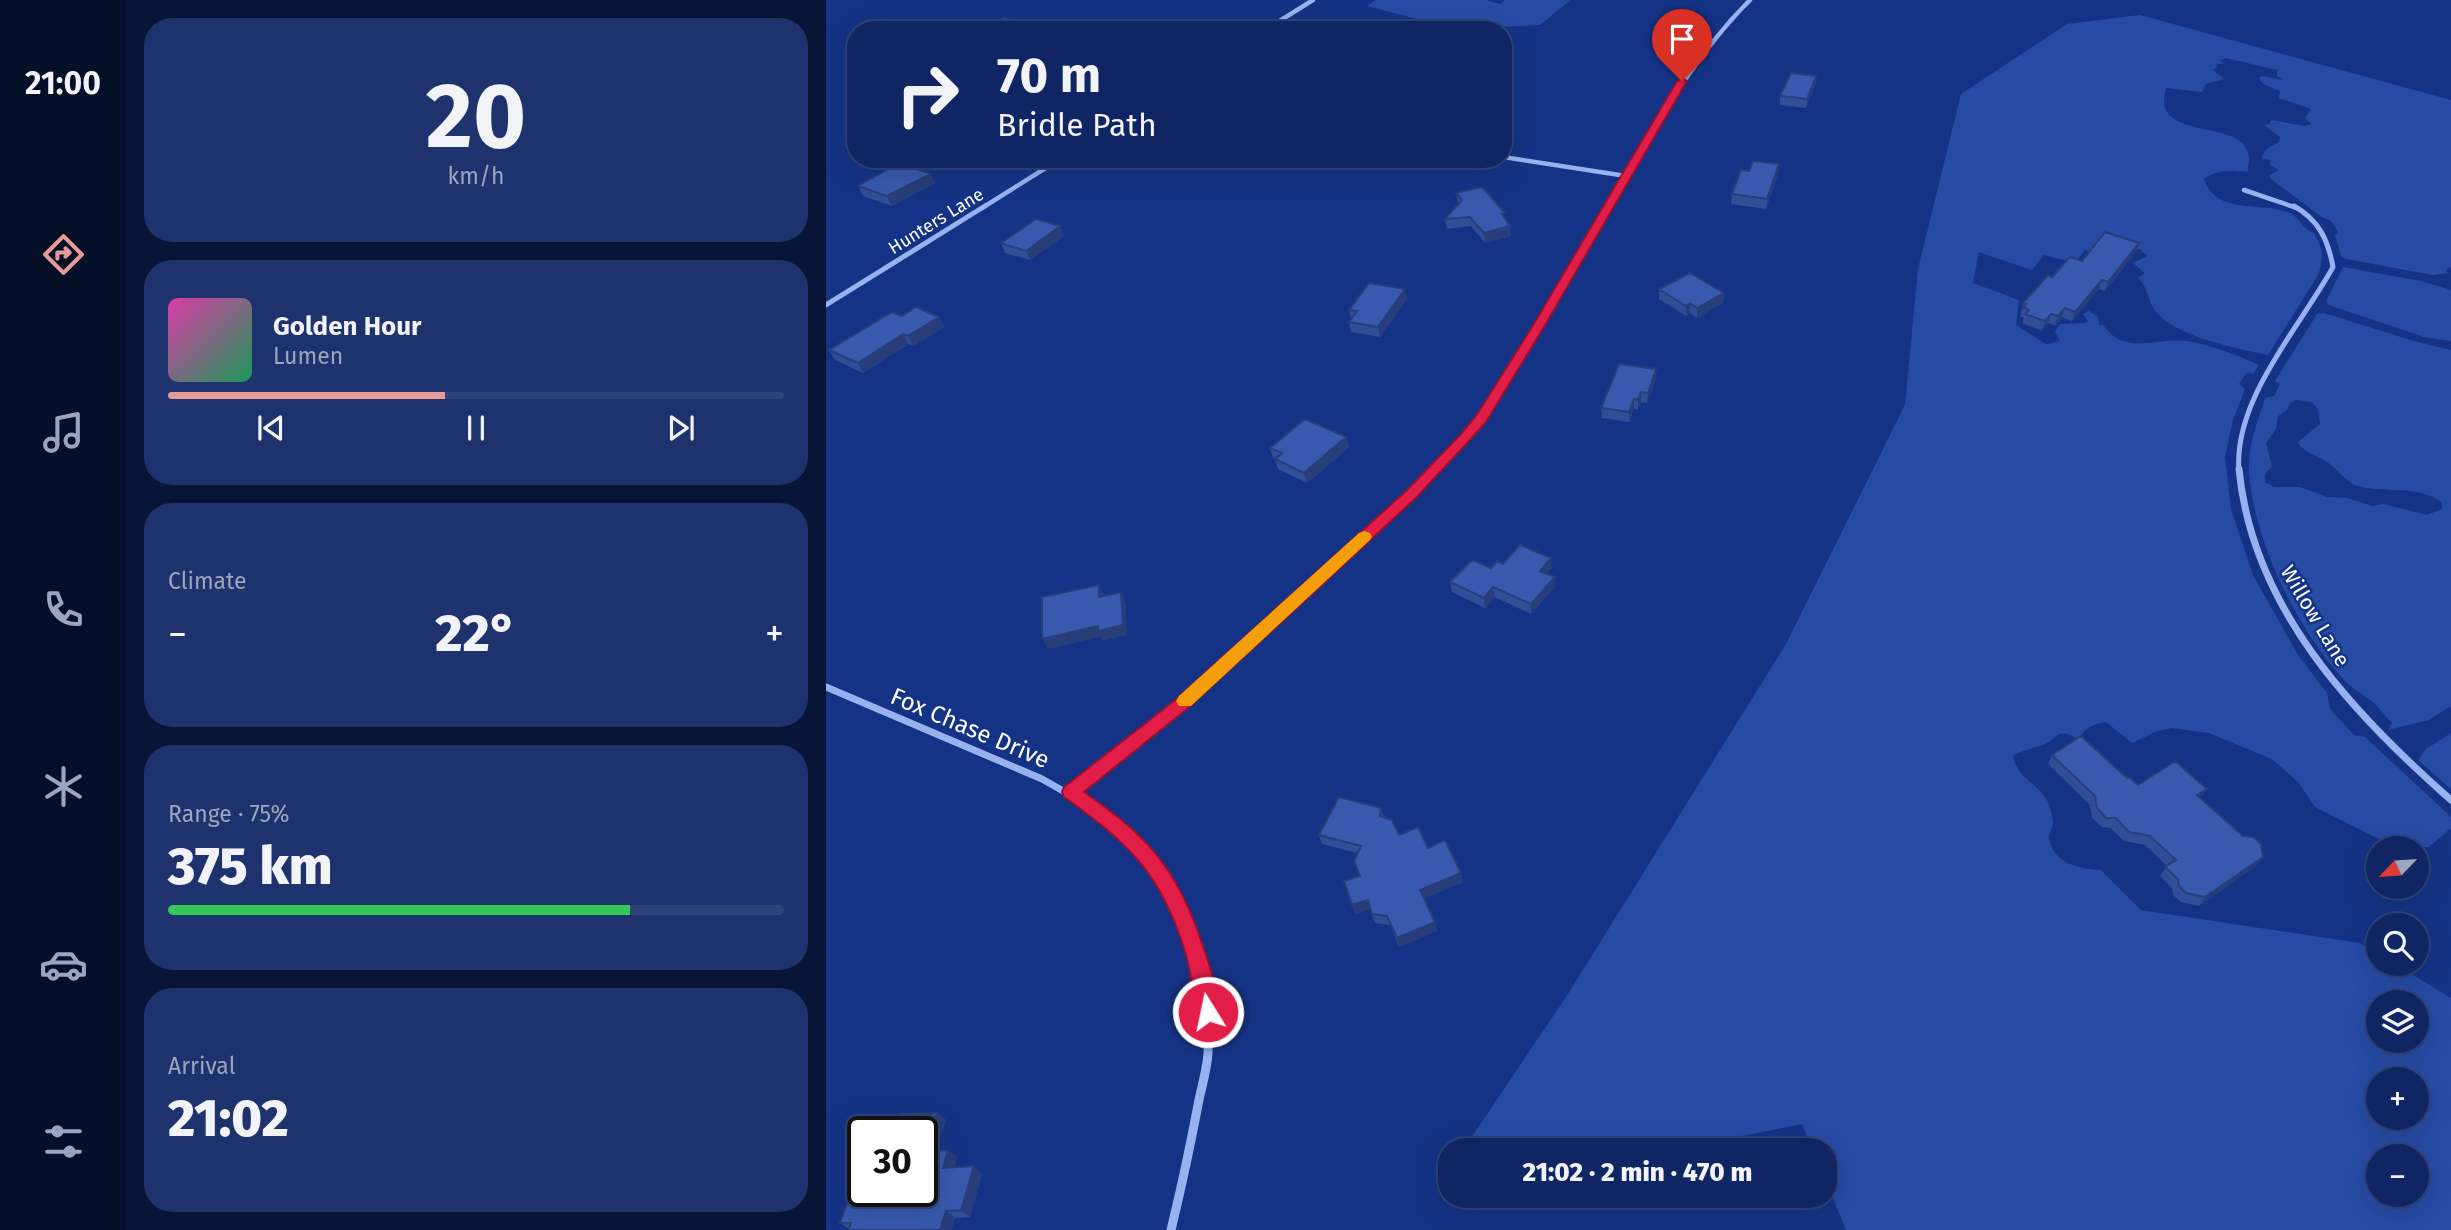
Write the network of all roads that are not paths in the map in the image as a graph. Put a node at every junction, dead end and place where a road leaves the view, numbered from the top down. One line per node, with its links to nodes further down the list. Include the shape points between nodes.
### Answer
1 (1313, 0): 3 (street)
2 (1750, 0): 6 (street, via 1718,32 1682,81)
3 (1279, 21)
4 (1512, 158): 6 (street)
5 (1046, 168): 8 (street, Hunters Lane)
6 (1626, 176): 10 (street, via 1538,327 1465,438 1411,494 1196,691)
7 (2244, 190): 11 (street, Willow Lane, via 2290,202 2311,216 2327,236 2333,267 2271,365 2243,423 2238,470 2247,520 2270,580 2346,698 2391,747)
8 (826, 305)
9 (826, 687): 10 (street, Fox Chase Drive)
10 (1071, 792): 12 (street, Fox Chase Drive, via 1139,845 1160,872 1182,914 1201,971 1208,1012 1208,1056)
11 (2451, 800)
12 (1171, 1230)

